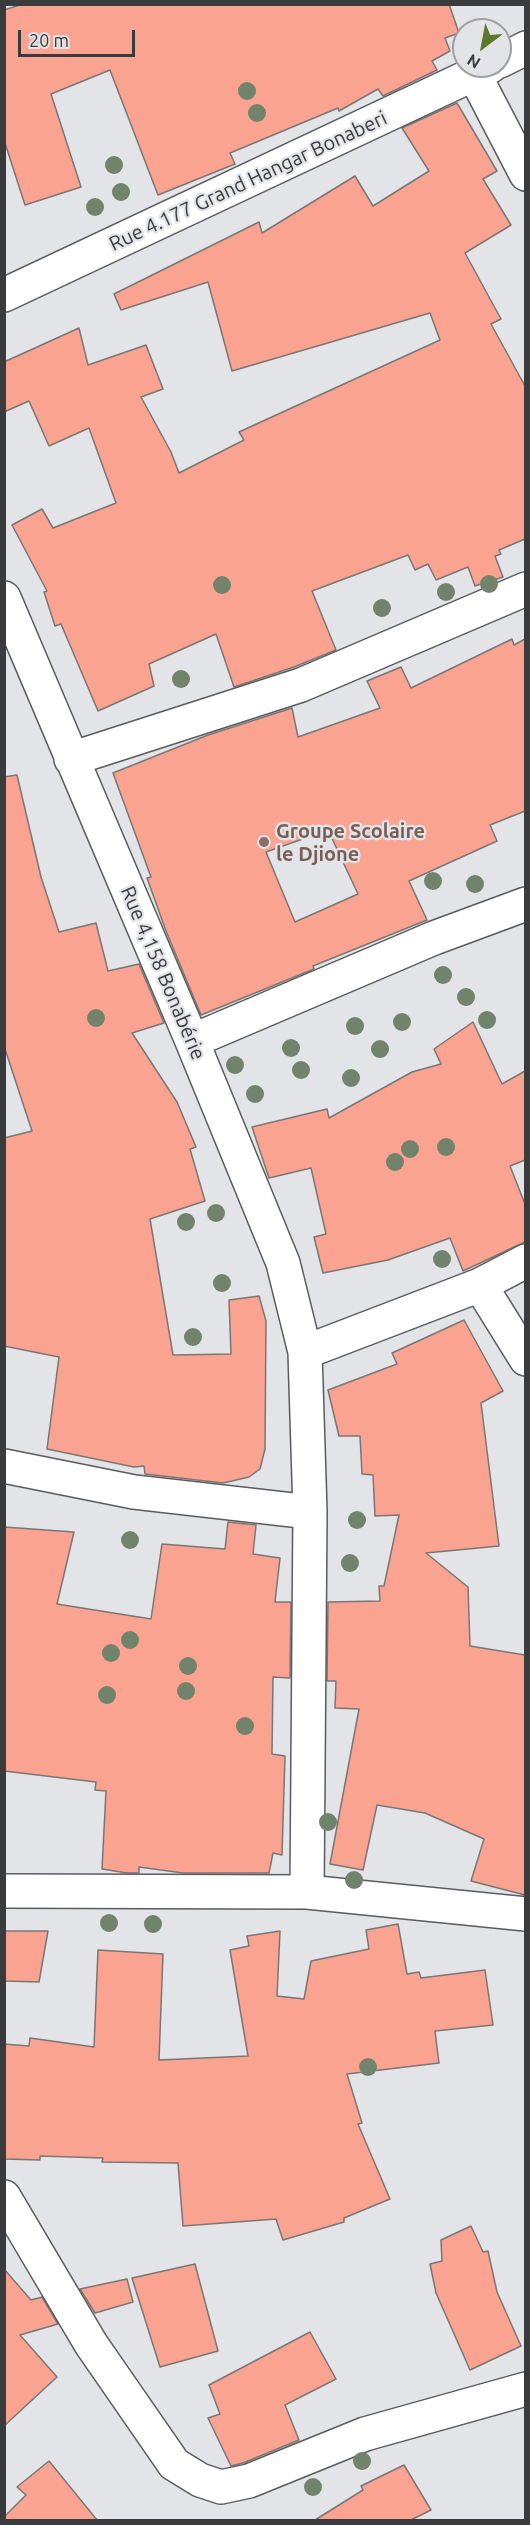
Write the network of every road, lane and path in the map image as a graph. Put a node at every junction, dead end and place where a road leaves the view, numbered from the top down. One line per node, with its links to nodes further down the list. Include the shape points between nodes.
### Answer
1 (465, 78): 4 (street, Rue 4.177 Grand Hangar Bonaberi)
2 (492, 78): 3 (street)
3 (525, 174)
4 (4, 295)
5 (525, 589): 7 (street, via 301,685)
6 (4, 598): 7 (street, Rue 4,158 Bonabérie)
7 (71, 759): 9 (street, Rue 4,158 Bonabérie)
8 (525, 904): 9 (street, via 434,938)
9 (192, 1041): 12 (street, Rue 4,158 Bonabérie, via 283,1263)
10 (525, 1261): 11 (street)
11 (480, 1284): 12 (street); 13 (street)
12 (304, 1352): 15 (street, Rue 4,158 Bonabérie)
13 (525, 1359)
14 (4, 1466): 15 (street, via 134,1492)
15 (310, 1512): 17 (street, Rue 4,158 Bonabérie)
16 (4, 1891): 17 (street)
17 (307, 1892): 18 (street)
18 (525, 1914)
19 (4, 2197): 20 (street, via 91,2344 174,2463 200,2480 221,2487 249,2481 365,2434)
20 (525, 2389)

